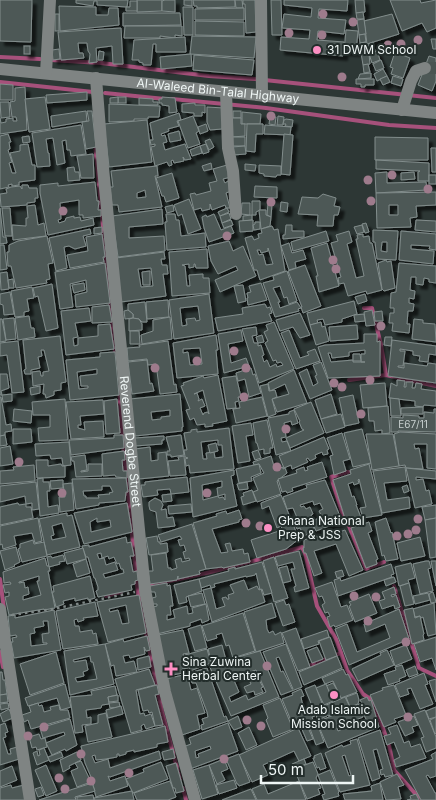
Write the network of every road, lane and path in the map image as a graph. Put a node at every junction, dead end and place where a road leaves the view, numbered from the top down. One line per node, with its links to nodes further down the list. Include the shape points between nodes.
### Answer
1 (50, 0): 5 (street)
2 (261, 0): 8 (street)
3 (425, 68): 9 (street, via 416,70)
4 (0, 69): 5 (street, Al-Waleed Bin-Talal Highway)
5 (46, 73): 6 (street, Al-Waleed Bin-Talal Highway)
6 (96, 78): 7 (street, Al-Waleed Bin-Talal Highway); 12 (street, Reverend Dogbe Street)
7 (226, 92): 8 (street, Al-Waleed Bin-Talal Highway); 11 (street, via 228,148)
8 (262, 95): 9 (street, Al-Waleed Bin-Talal Highway)
9 (402, 110): 10 (street, Al-Waleed Bin-Talal Highway)
10 (435, 111)
11 (236, 214)
12 (145, 590): 13 (path, via 53,609); 15 (street, Reverend Dogbe Street, via 168,701)
13 (1, 613): 14 (street)
14 (30, 800)
15 (195, 800)

